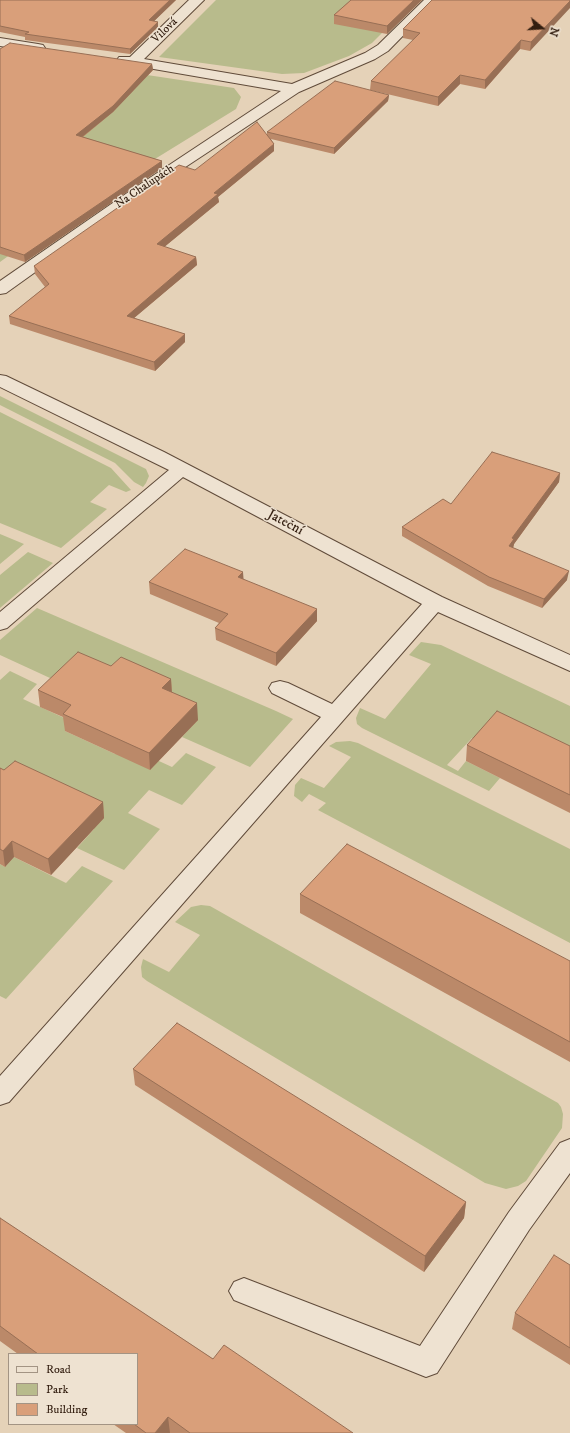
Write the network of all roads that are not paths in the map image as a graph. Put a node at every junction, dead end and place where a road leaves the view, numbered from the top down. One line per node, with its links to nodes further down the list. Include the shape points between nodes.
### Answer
1 (197, 0): 6 (street, Vilová)
2 (431, 0): 7 (street, Na Chalupách, via 384,48)
3 (0, 42): 4 (street)
4 (47, 49)
5 (110, 58): 6 (street)
6 (134, 61): 7 (street)
7 (294, 89): 8 (street, Na Chalupách, via 138,192)
8 (0, 289)
9 (0, 380): 10 (street, Jateční)
10 (182, 469): 11 (street, Jateční); 12 (street)
11 (436, 602): 13 (street, Jateční); 15 (street)
12 (0, 623)
13 (570, 664)
14 (280, 688): 15 (street)
15 (336, 715): 16 (street)
16 (0, 1094)
17 (570, 1151): 18 (street, via 519,1221 426,1363)
18 (244, 1291)

